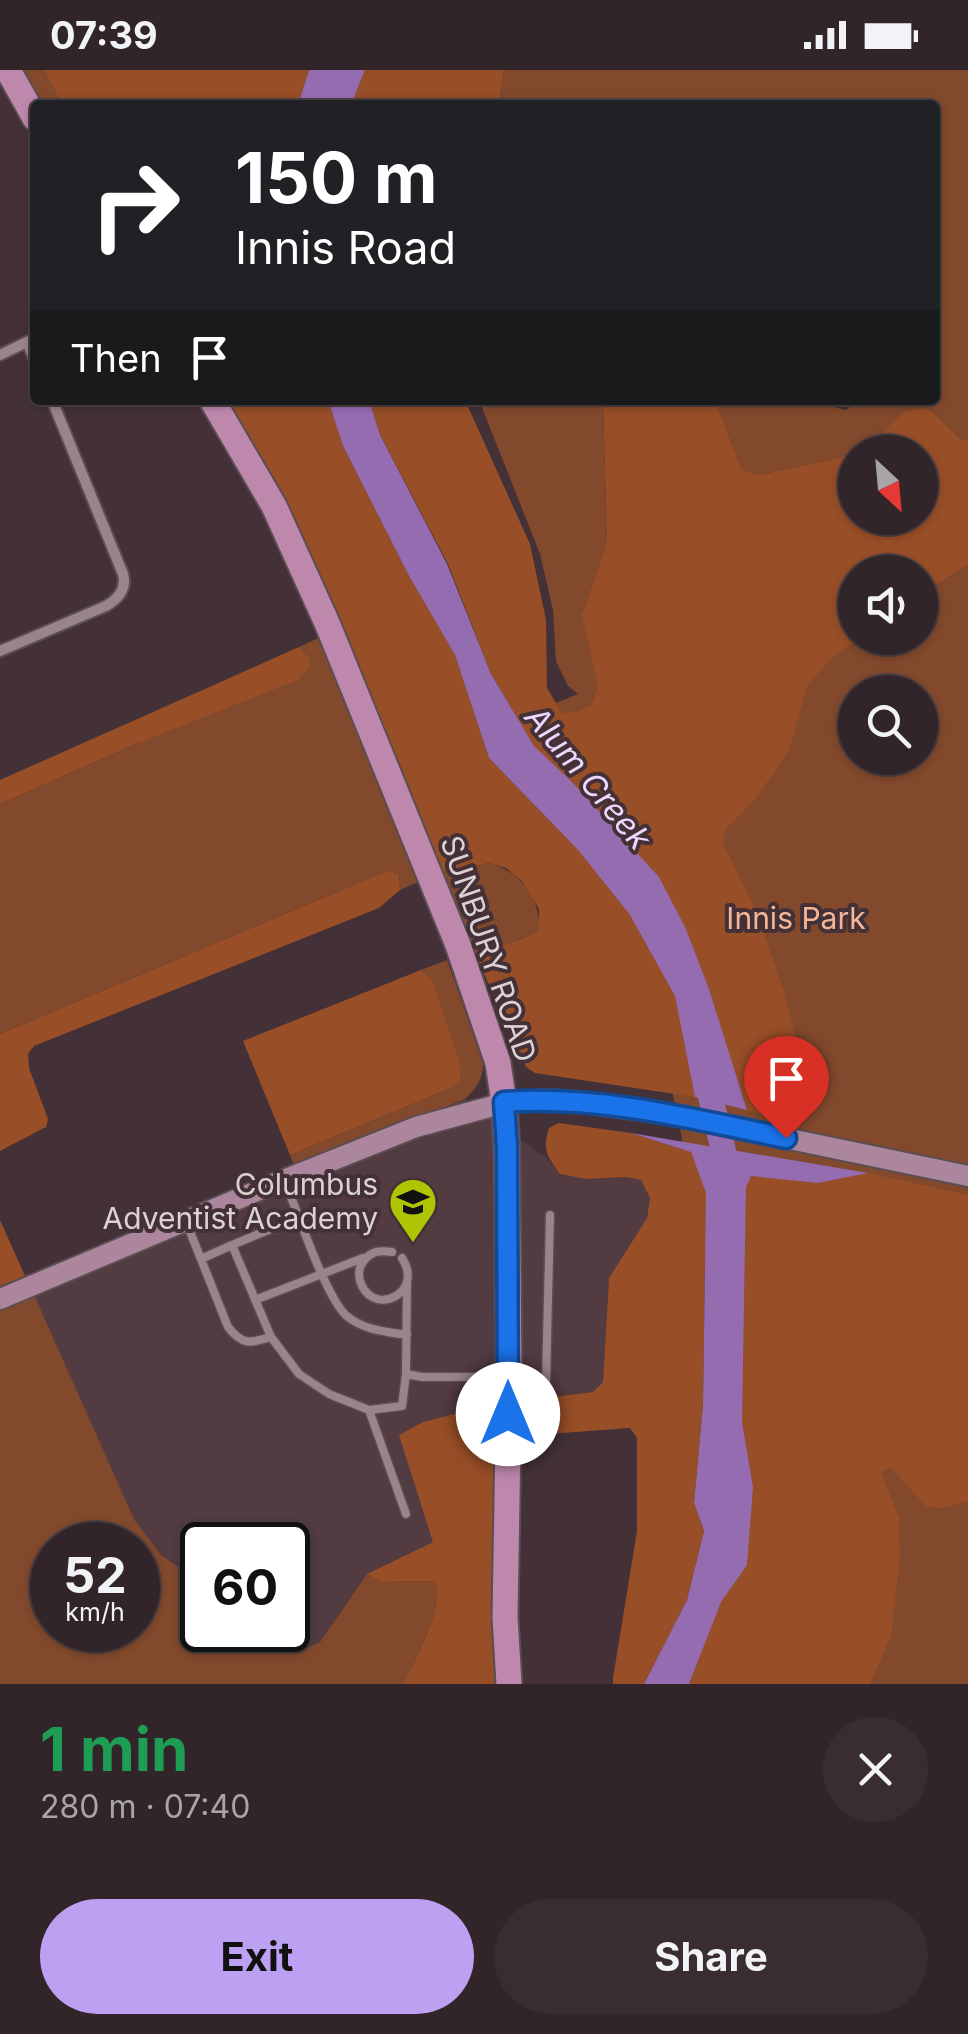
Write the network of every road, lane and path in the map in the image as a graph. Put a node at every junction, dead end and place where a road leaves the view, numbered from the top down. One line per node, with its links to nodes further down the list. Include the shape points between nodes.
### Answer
1 (8, 70): 2 (main road)
2 (30, 109)
3 (30, 340): 4 (street)
4 (0, 355)
5 (54, 405): 7 (street, via 123,574 122,590 106,606)
6 (215, 405): 8 (main road, SUNBURY ROAD, via 274,506 328,623 458,945 498,1063)
7 (0, 651)
8 (504, 1102): 9 (main road, via 606,1104 664,1113); 10 (main road); 26 (main road, SUNBURY ROAD)
9 (968, 1176)
10 (284, 1180): 12 (lane); 13 (main road)
11 (550, 1215): 26 (lane, via 546,1381)
12 (300, 1216): 14 (lane); 19 (lane)
13 (186, 1221): 18 (lane); 21 (main road)
14 (232, 1245): 18 (lane); 22 (lane)
15 (392, 1252): 16 (lane)
16 (367, 1256): 19 (lane); 20 (lane, via 359,1271 367,1293 390,1298)
17 (402, 1258): 20 (lane)
18 (201, 1259): 24 (lane, via 236,1337 250,1343)
19 (323, 1274): 22 (lane); 23 (lane, via 346,1317)
20 (407, 1282): 23 (lane)
21 (0, 1299)
22 (255, 1300): 24 (lane)
23 (407, 1335): 25 (lane)
24 (271, 1337): 27 (lane, via 299,1374)
25 (406, 1374): 26 (lane); 27 (lane, via 402,1406)
26 (509, 1378): 29 (main road, SUNBURY ROAD)
27 (369, 1410): 28 (lane)
28 (406, 1514)
29 (508, 1684)

